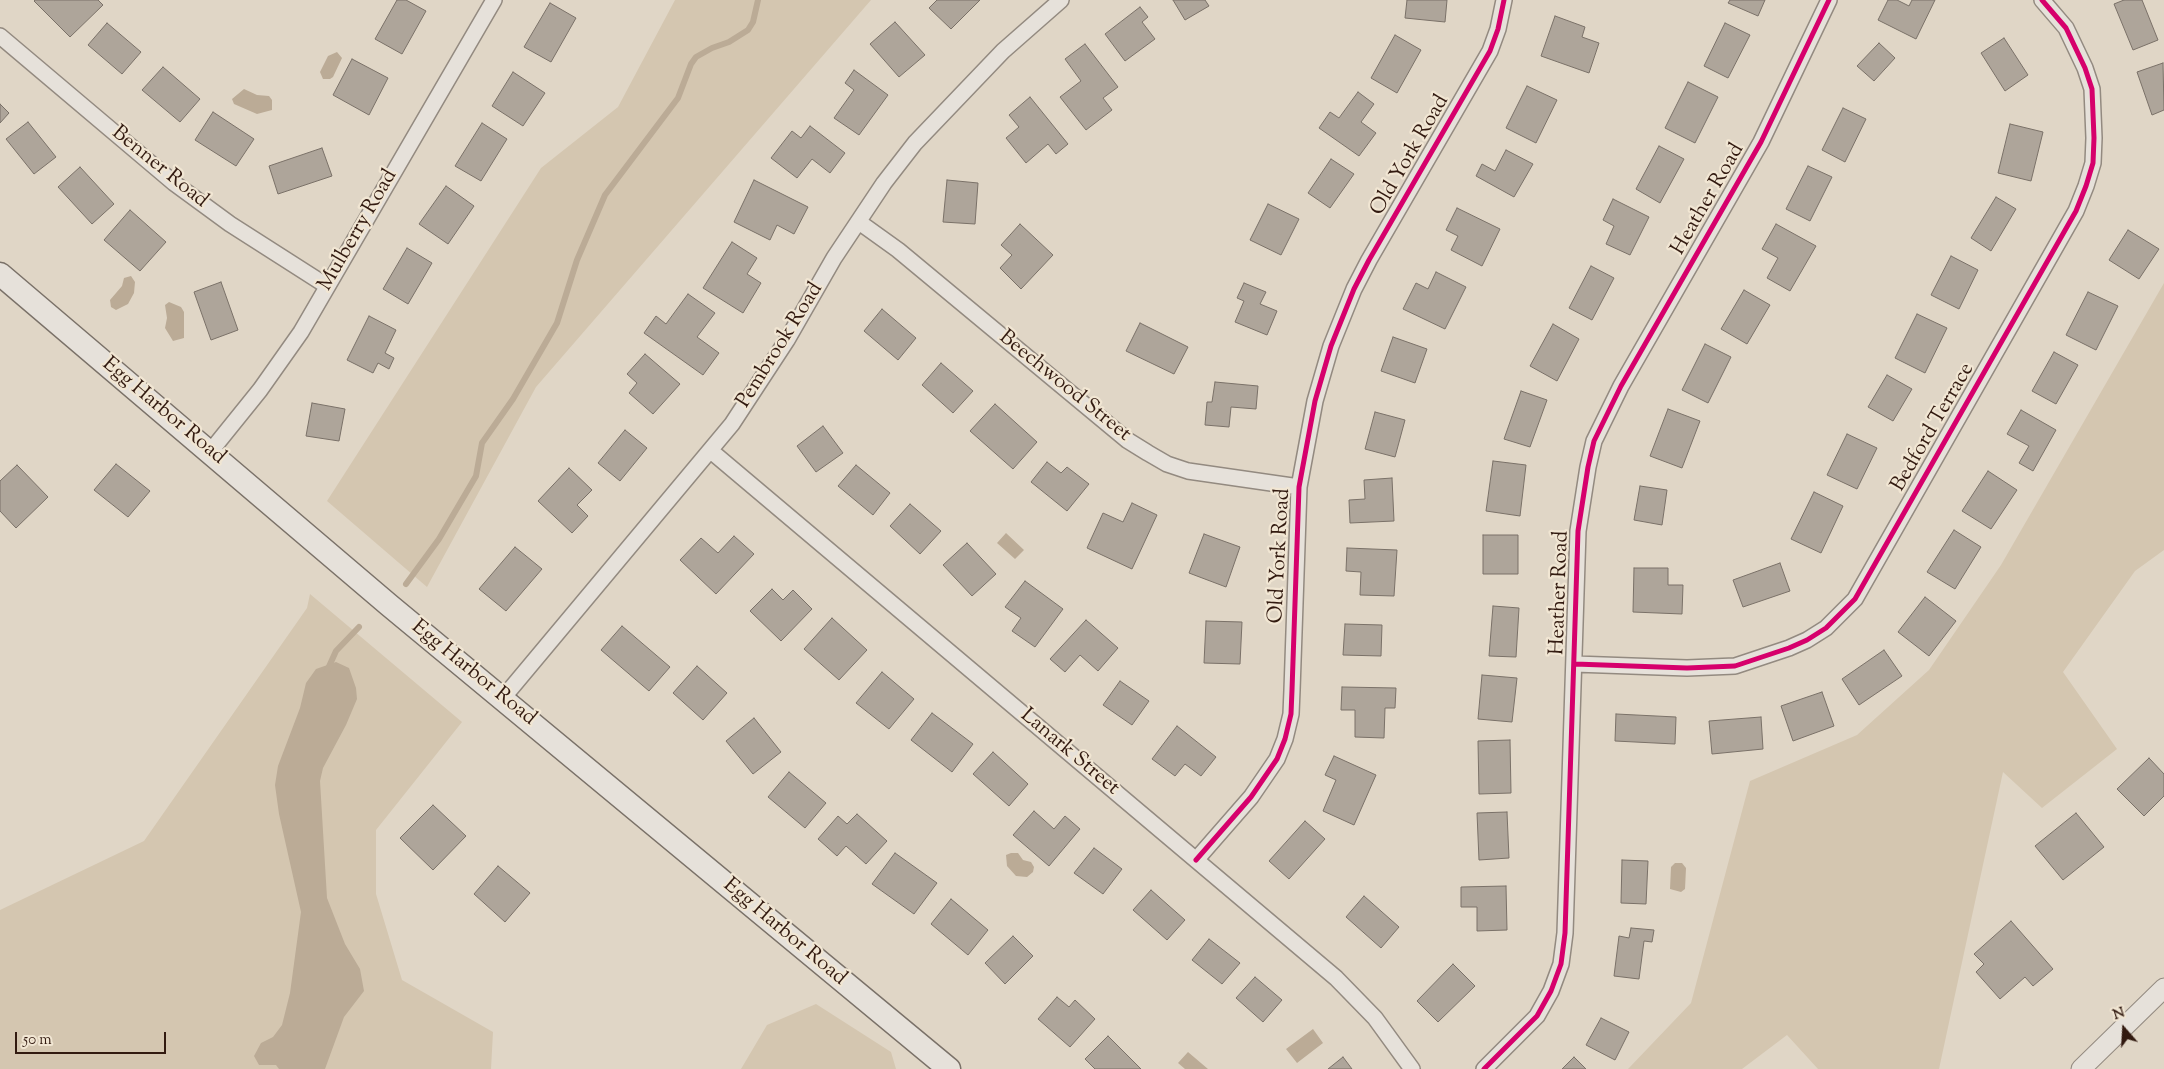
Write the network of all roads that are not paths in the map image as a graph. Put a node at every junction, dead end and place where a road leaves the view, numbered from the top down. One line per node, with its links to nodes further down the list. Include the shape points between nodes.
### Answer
1 (494, 0): 9 (street, Mulberry Road)
2 (1061, 0): 7 (street, Pembrook Road, via 1003,51 943,112 884,183)
3 (1504, 0): 12 (street, Old York Road, via 1490,50 1354,289 1331,346 1315,401)
4 (1829, 0): 13 (street, Heather Road, via 1760,142 1621,386 1594,441 1578,531)
5 (2042, 0): 13 (street, Bedford Terrace, via 2066,28 2086,68 2092,89 2095,114 2093,163 2086,186 2076,211 1855,599 1826,628 1807,640 1735,666 1687,668)
6 (0, 36): 9 (street, Benner Road, via 174,183 236,228)
7 (859, 222): 10 (street, Pembrook Road, via 834,258 787,340); 12 (street, Beechwood Street, via 898,250 1127,440 1148,453 1167,464 1201,474)
8 (0, 274): 11 (main road, Egg Harbor Road)
9 (327, 286): 11 (street, Mulberry Road, via 301,332)
10 (711, 451): 14 (street, Pembrook Road); 15 (street, Lanark Street)
11 (210, 452): 14 (main road, Egg Harbor Road)
12 (1299, 487): 15 (street, Old York Road, via 1292,690 1285,739 1277,759 1251,797)
13 (1575, 664): 19 (street, Heather Road, via 1565,933 1561,964 1537,1016)
14 (503, 698): 17 (main road, Egg Harbor Road)
15 (1196, 860): 18 (street, Lanark Street, via 1336,978 1375,1018)
16 (2164, 988): 20 (street)
17 (949, 1069)
18 (1412, 1069)
19 (1484, 1069)
20 (2081, 1069)

